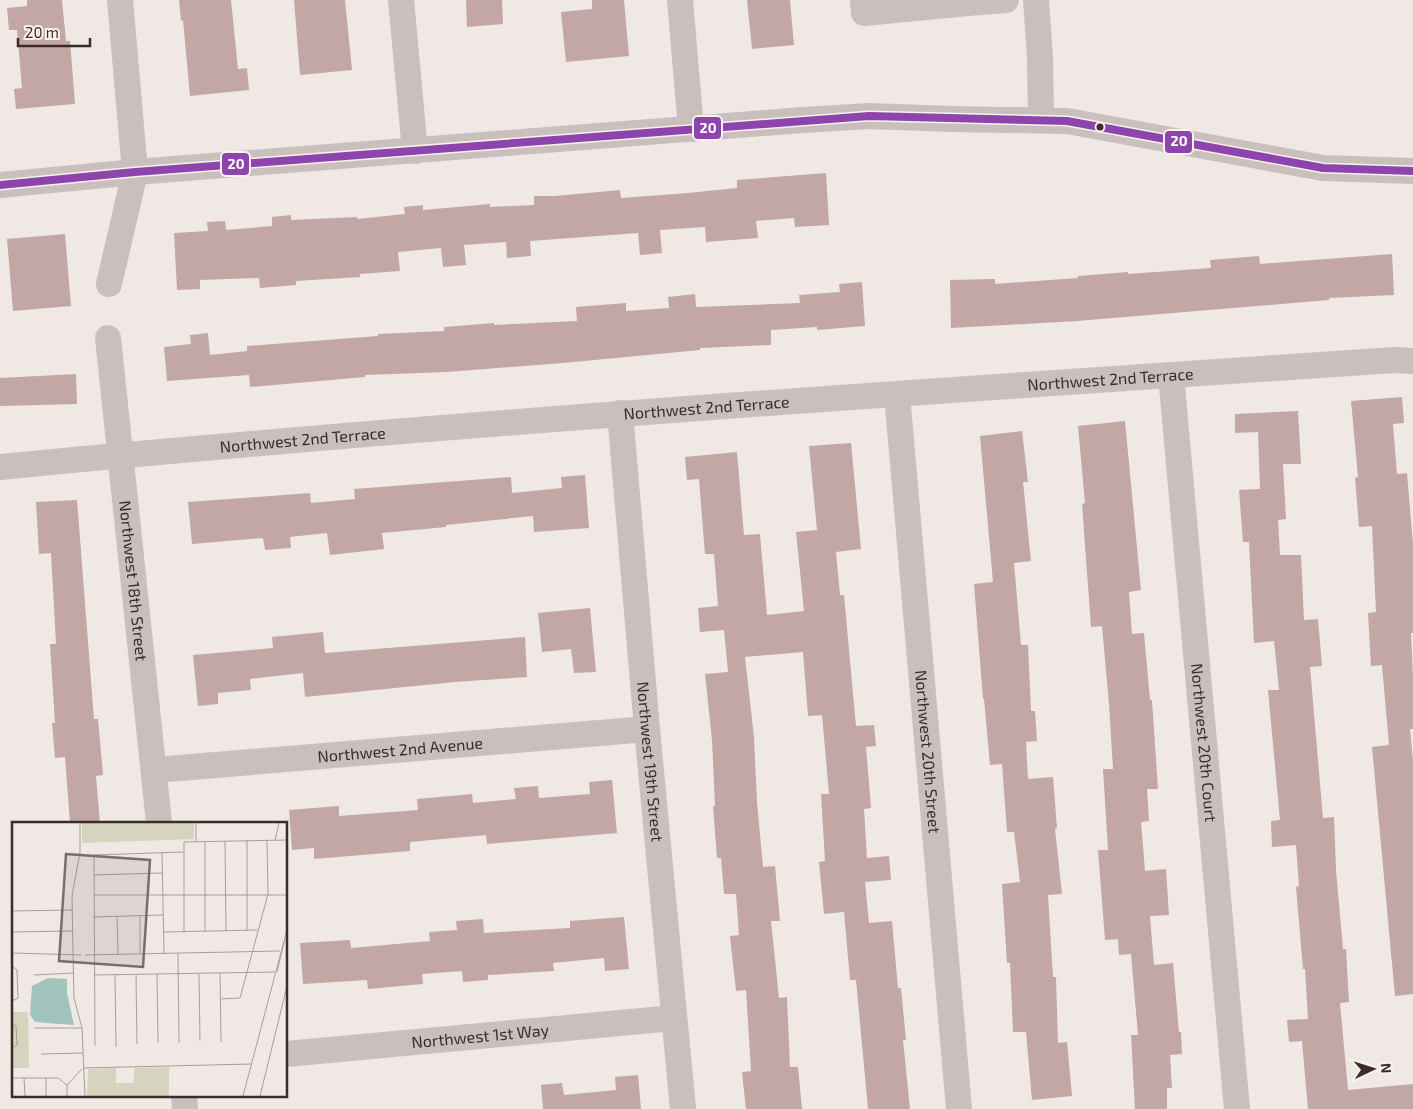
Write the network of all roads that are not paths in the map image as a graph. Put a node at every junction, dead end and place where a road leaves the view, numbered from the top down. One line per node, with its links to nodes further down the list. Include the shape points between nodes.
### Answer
1 (120, 0): 12 (street)
2 (401, 0): 10 (street)
3 (680, 0): 9 (street)
4 (863, 0): 7 (street, via 864,13)
5 (1006, 0): 7 (street)
6 (1036, 0): 8 (street)
7 (968, 2)
8 (1041, 120): 9 (street, via 869,116); 11 (street, via 1068,121 1323,168)
9 (691, 129): 10 (street)
10 (415, 151): 12 (street)
11 (1413, 171)
12 (134, 172): 13 (street); 14 (street)
13 (0, 185)
14 (109, 284)
15 (108, 338): 20 (street, Northwest 18th Street)
16 (1413, 361): 17 (street, Northwest 2nd Terrace)
17 (1171, 375): 18 (street, Northwest 2nd Terrace); 31 (street, Northwest 20th Court)
18 (897, 394): 19 (street, Northwest 2nd Terrace); 30 (street, Northwest 20th Street)
19 (620, 414): 20 (street, Northwest 2nd Terrace); 22 (street, Northwest 19th Street)
20 (121, 455): 21 (street, Northwest 2nd Terrace); 23 (street, Northwest 18th Street)
21 (0, 467)
22 (647, 729): 23 (street, Northwest 2nd Avenue); 25 (street, Northwest 19th Street)
23 (155, 770): 24 (street, Northwest 18th Street)
24 (159, 822)
25 (674, 1018): 26 (street, Northwest 1st Way); 29 (street, Northwest 19th Street)
26 (288, 1054)
27 (184, 1096): 28 (street)
28 (185, 1109)
29 (683, 1109)
30 (959, 1109)
31 (1237, 1109)

